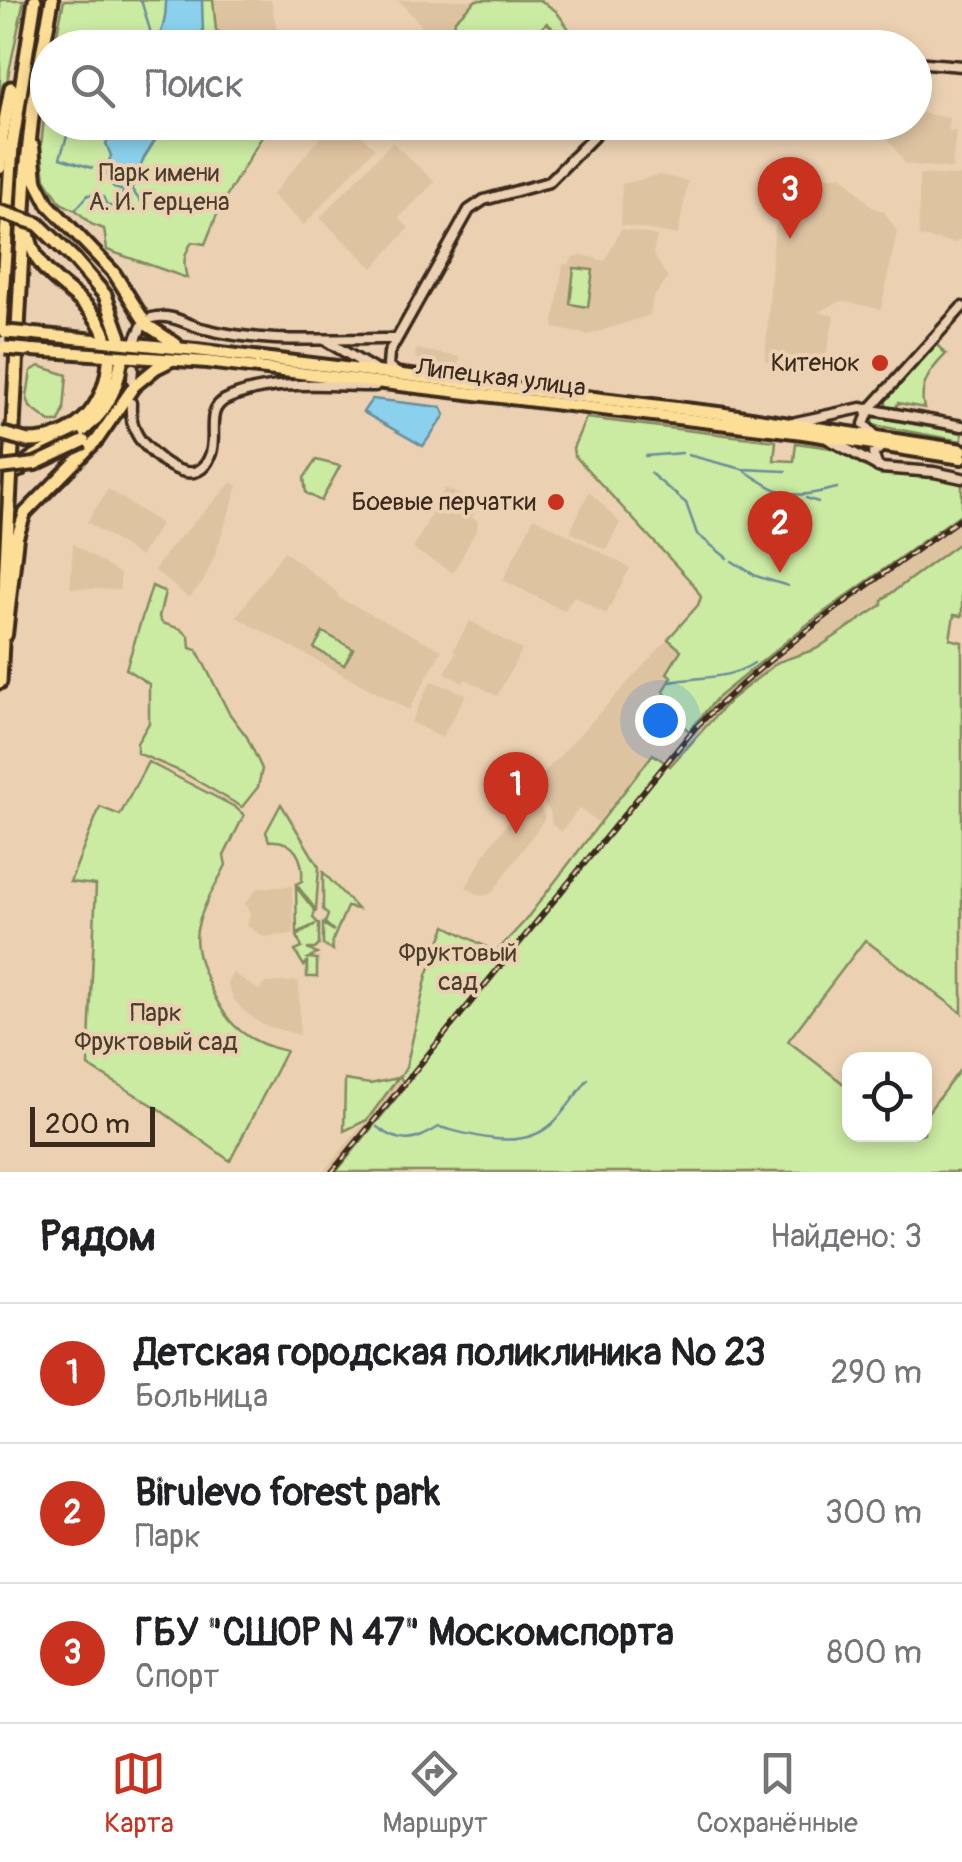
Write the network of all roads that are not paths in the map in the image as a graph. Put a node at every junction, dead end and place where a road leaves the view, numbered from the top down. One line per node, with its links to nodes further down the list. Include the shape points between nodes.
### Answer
1 (33, 0): 9 (highway); 14 (highway)
2 (52, 0): 3 (highway)
3 (46, 30)
4 (932, 64): 5 (street)
5 (962, 66)
6 (30, 135): 11 (highway)
7 (34, 140): 27 (main road, via 34,173 54,210 114,273 147,325)
8 (590, 140): 23 (street, via 549,182 469,210)
9 (2, 142): 10 (main road)
10 (0, 168)
11 (26, 172): 20 (highway, via 27,229 35,255 50,277 92,311); 47 (highway)
12 (0, 212): 21 (highway, bridge, via 38,224 74,259 105,295)
13 (0, 274): 14 (main road)
14 (2, 296): 18 (highway)
15 (962, 307): 35 (street)
16 (152, 318): 22 (street, via 170,316 222,332)
17 (142, 326): 24 (street)
18 (0, 330): 19 (highway, bridge)
19 (31, 334): 27 (main road, Липецкая улица)
20 (105, 335)
21 (120, 337)
22 (311, 338): 23 (street); 30 (street, via 332,342)
23 (396, 339): 31 (street, via 386,361)
24 (135, 341)
25 (0, 348): 26 (highway, bridge)
26 (30, 350): 28 (main road, Липецкая улица)
27 (196, 350): 30 (main road, Липецкая улица)
28 (182, 359): 31 (main road, Липецкая улица); 32 (main road)
29 (121, 364): 32 (street); 38 (highway, bridge, via 85,420 59,436 28,441); 47 (highway, via 111,397 90,425 19,470)
30 (383, 374): 31 (main road, Липецкая улица)
31 (403, 381): 33 (main road, Липецкая улица); 34 (street, via 232,396 214,411 210,456 184,473 140,440)
32 (133, 383): 45 (main road, bridge, via 84,441 35,464); 48 (main road, via 97,440 25,512)
33 (555, 399): 36 (main road, Липецкая улица); 40 (main road, Липецкая улица)
34 (131, 403)
35 (870, 409): 36 (street); 37 (street); 39 (street, via 864,424)
36 (792, 424): 39 (main road, Липецкая улица)
37 (962, 426)
38 (0, 433)
39 (874, 434): 42 (main road, Липецкая улица)
40 (819, 436): 41 (main road, Липецкая улица); 44 (street)
41 (884, 445): 43 (main road, Липецкая улица); 44 (street, via 872,454)
42 (962, 450)
43 (962, 458)
44 (878, 467): 46 (street)
45 (0, 468)
46 (962, 478)
47 (8, 518): 48 (highway)
48 (1, 661): 49 (highway)
49 (0, 682)

